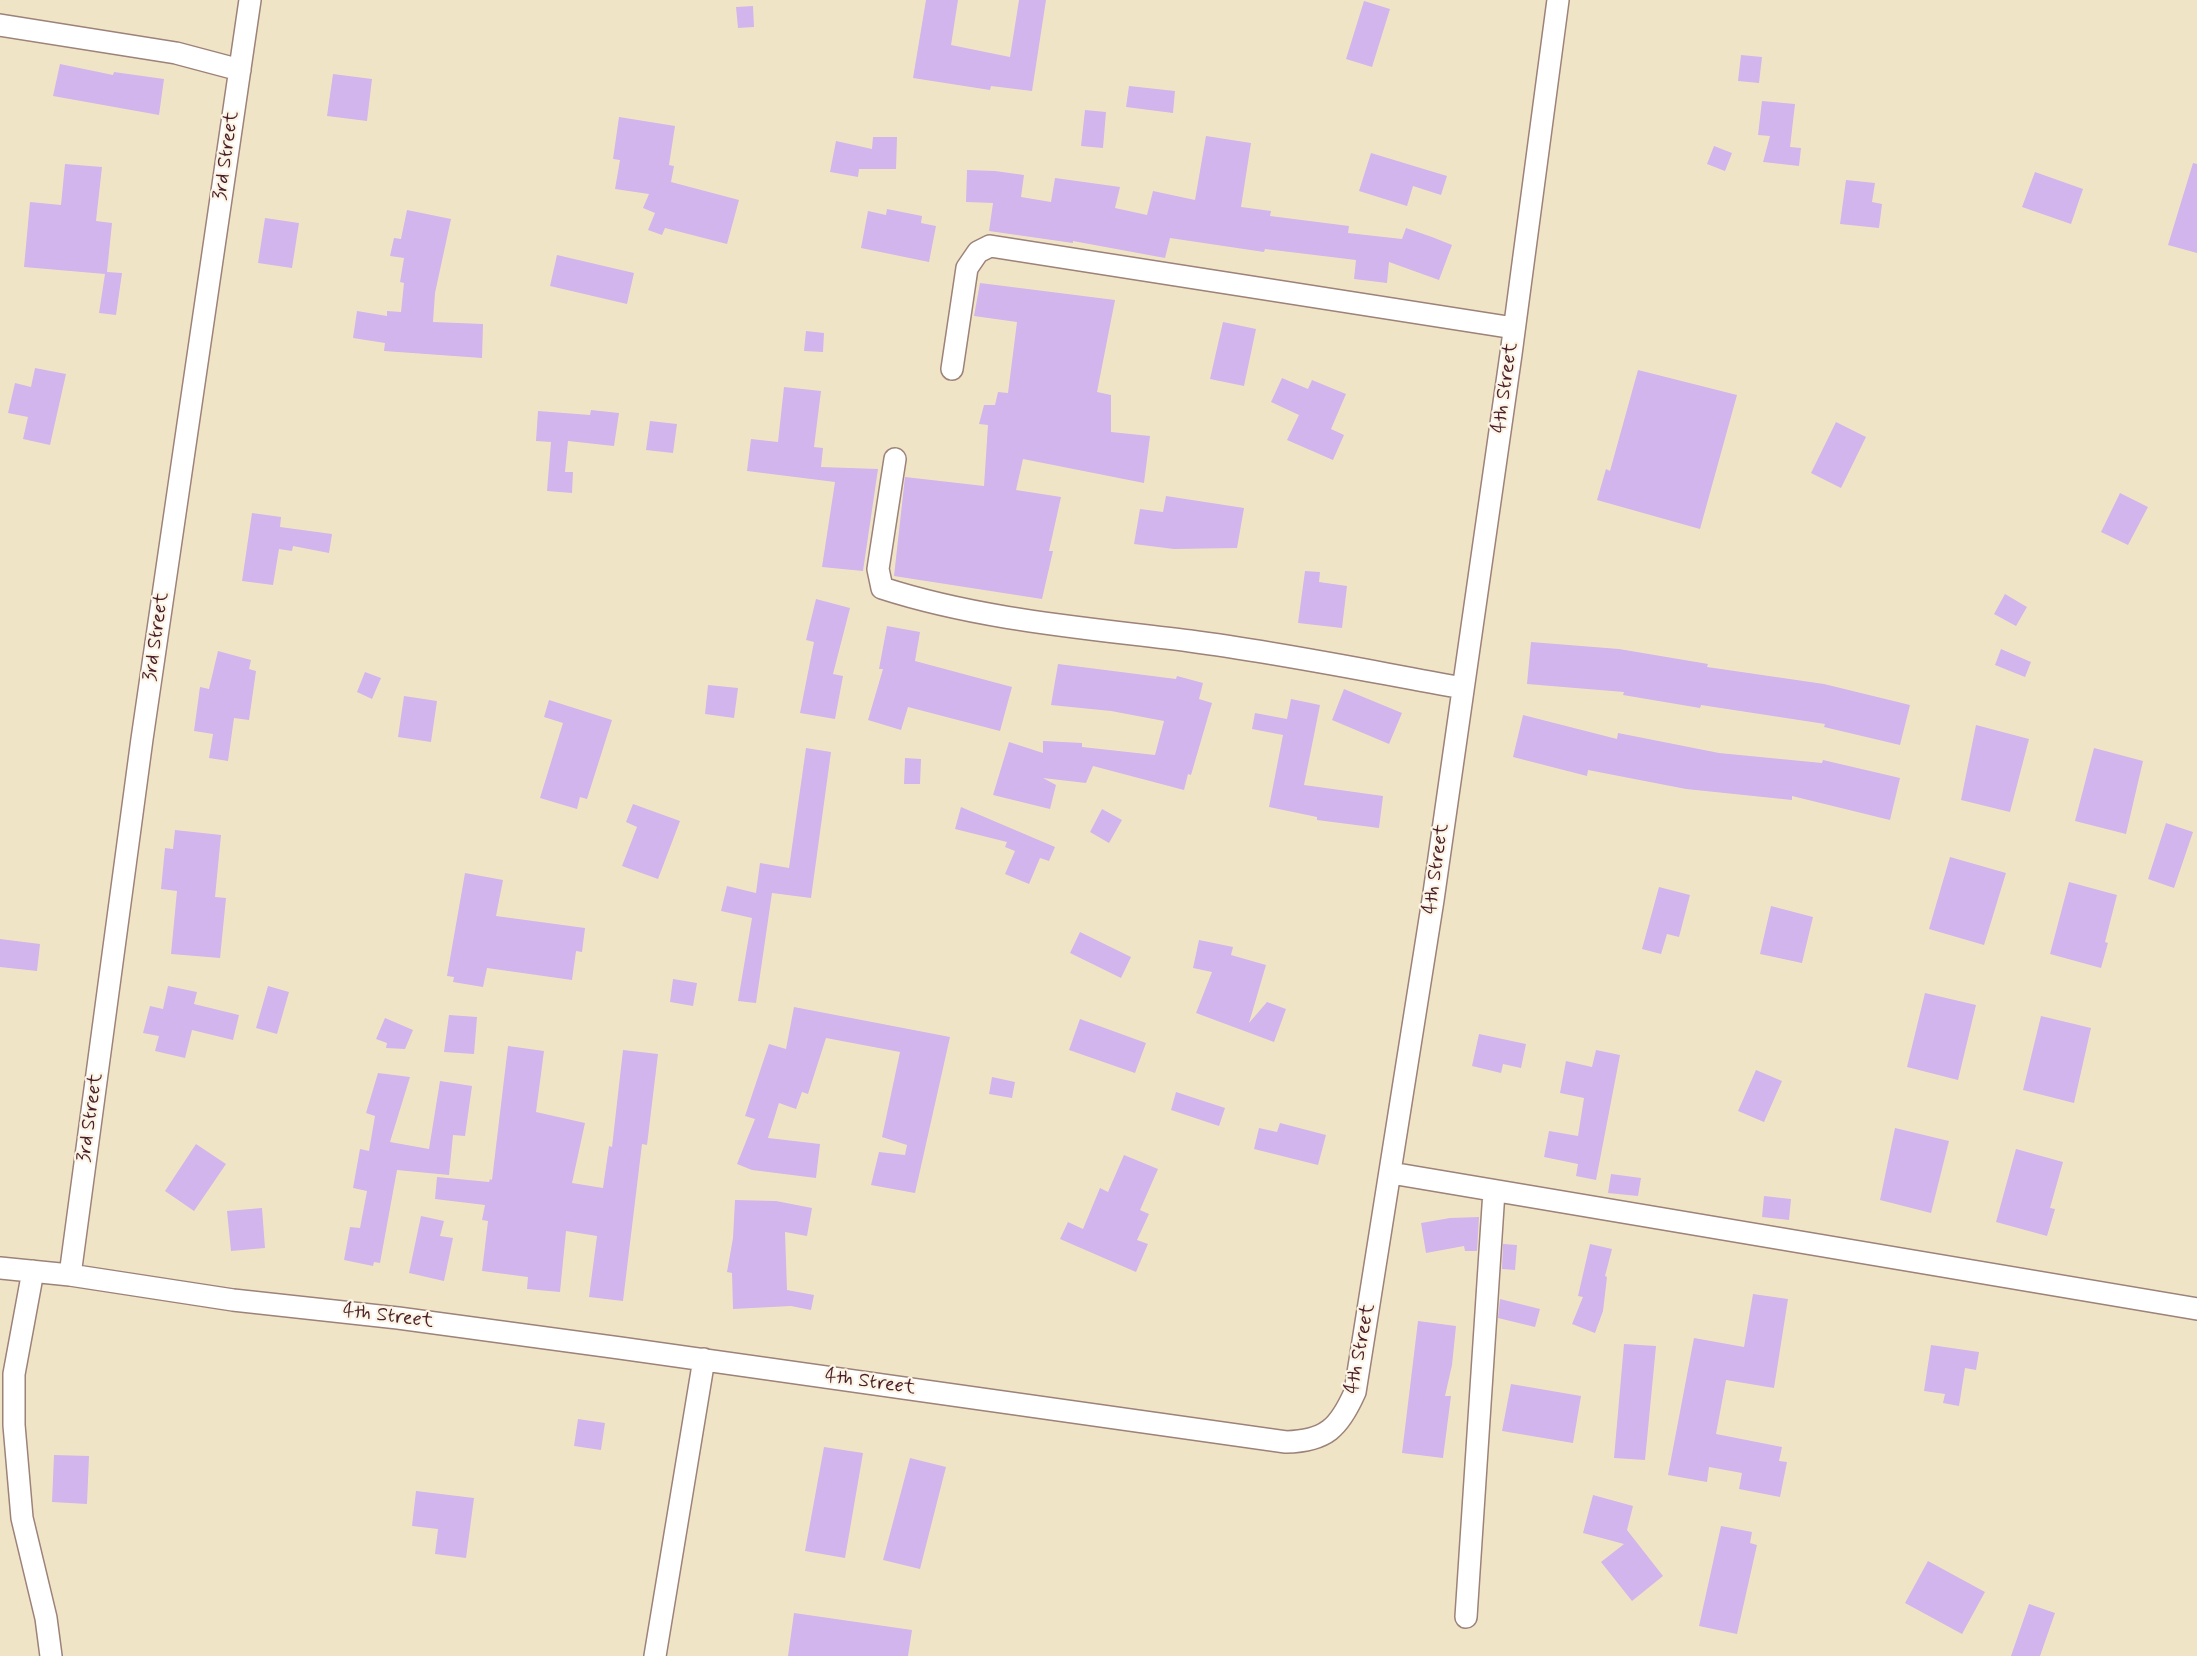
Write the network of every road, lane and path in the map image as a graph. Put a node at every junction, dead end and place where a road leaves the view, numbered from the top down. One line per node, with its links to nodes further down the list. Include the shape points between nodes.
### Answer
1 (250, 0): 4 (street, 3rd Street)
2 (1558, 0): 5 (street, 4th Street)
3 (0, 25): 4 (street, via 176,53)
4 (240, 70): 13 (street, 3rd Street, via 143,728)
5 (1514, 328): 6 (street, via 990,246 978,252 967,268); 8 (street, 4th Street)
6 (952, 369)
7 (895, 459): 8 (street, via 878,569 882,588 946,605 1084,629 1204,643)
8 (1463, 688): 9 (street, 4th Street)
9 (1391, 1173): 10 (street); 15 (street, 4th Street, via 1354,1392 1344,1416 1329,1432 1310,1442 1286,1442)
10 (1494, 1191): 14 (street); 16 (street)
11 (0, 1268): 12 (street, 4th Street)
12 (33, 1271): 13 (street, 4th Street); 17 (street, via 14,1374 14,1425 22,1518)
13 (70, 1275): 15 (street, 4th Street, via 233,1300)
14 (2197, 1308)
15 (704, 1359): 18 (street)
16 (1466, 1617)
17 (51, 1656)
18 (655, 1656)

